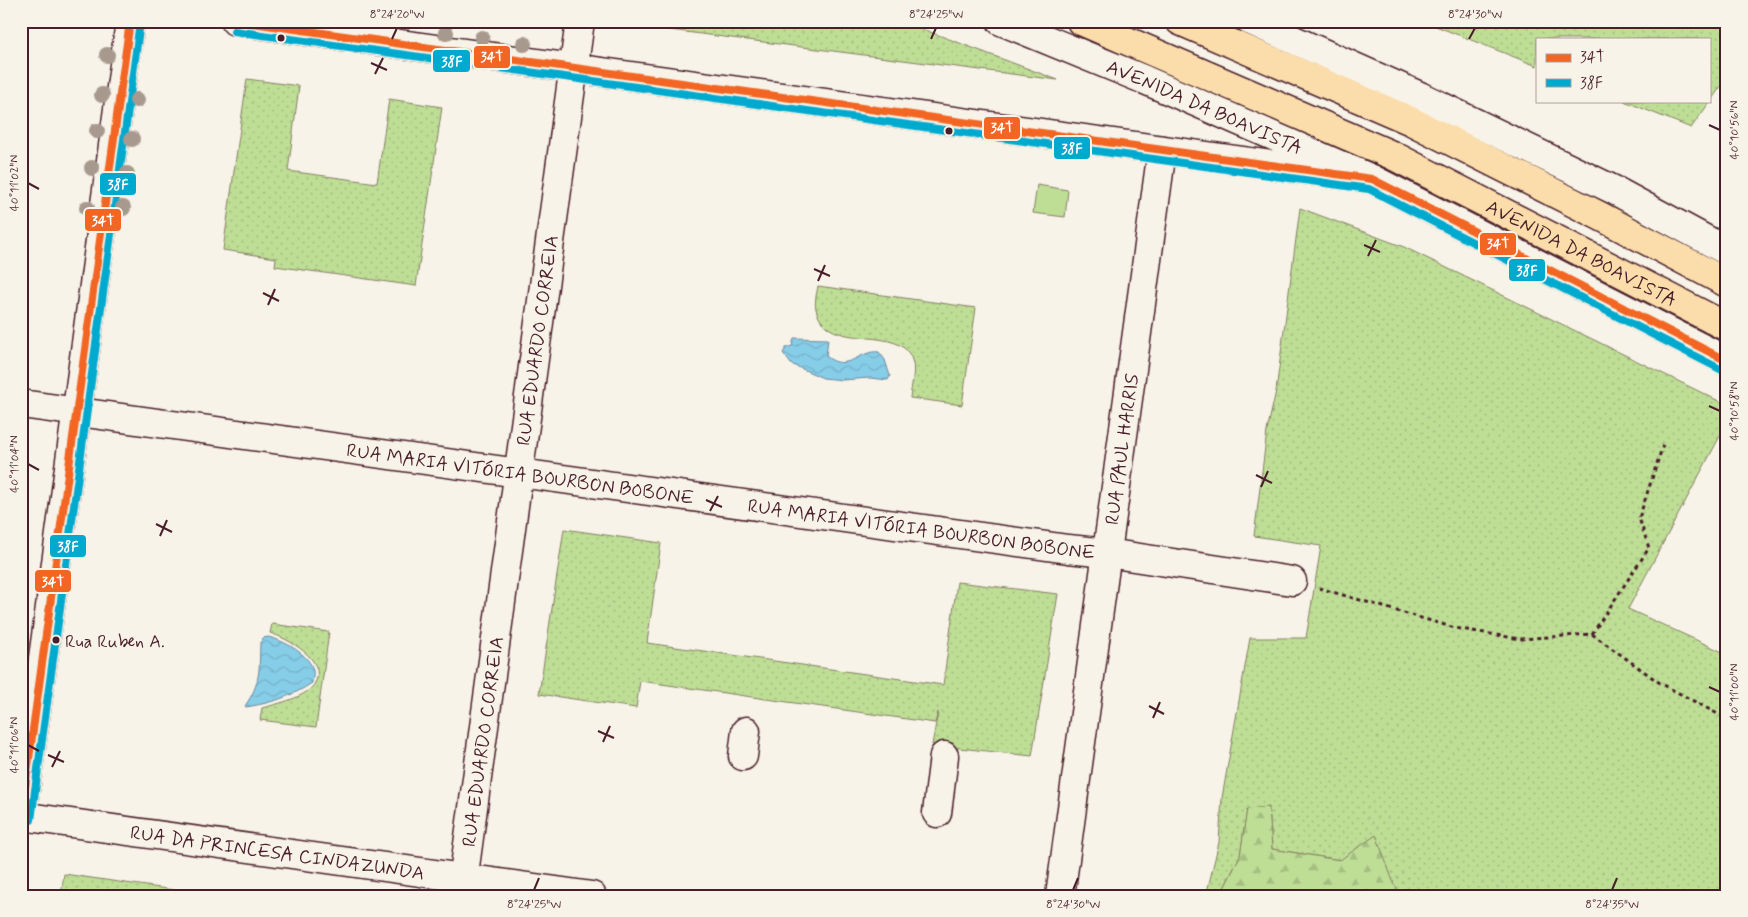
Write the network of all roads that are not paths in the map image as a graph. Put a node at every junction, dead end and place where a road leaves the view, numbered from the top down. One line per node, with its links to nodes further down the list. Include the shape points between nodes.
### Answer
1 (130, 21): 16 (street)
2 (235, 21): 8 (street)
3 (580, 21): 8 (street, RUA EDUARDO CORREIA)
4 (1001, 21): 10 (street, AVENIDA DA BOAVISTA)
5 (1081, 21): 13 (highway, AVENIDA DA BOAVISTA, via 1394,156)
6 (1180, 21): 12 (highway, AVENIDA DA BOAVISTA, via 1411,121)
7 (1251, 21): 11 (street, via 1422,97 1614,190)
8 (574, 68): 9 (street); 17 (street, RUA EDUARDO CORREIA)
9 (1162, 150): 10 (street); 18 (street, RUA PAUL HARRIS)
10 (1372, 179): 14 (street, AVENIDA DA BOAVISTA)
11 (1727, 251)
12 (1727, 283)
13 (1727, 327)
14 (1727, 361)
15 (21, 404): 16 (street, RUA MARIA VITÓRIA BOURBON BOBONE)
16 (77, 412): 17 (street, RUA MARIA VITÓRIA BOURBON BOBONE); 22 (street)
17 (518, 473): 18 (street, RUA MARIA VITÓRIA BOURBON BOBONE); 23 (street, RUA EDUARDO CORREIA)
18 (1107, 553): 19 (street, RUA MARIA VITÓRIA BOURBON BOBONE); 25 (street, RUA PAUL HARRIS)
19 (1292, 581)
20 (944, 756): 21 (street)
21 (937, 813)
22 (21, 817): 23 (street, RUA DA PRINCESA CINDAZUNDA)
23 (462, 887): 24 (street, RUA DA PRINCESA CINDAZUNDA)
24 (592, 896)
25 (1060, 896)

